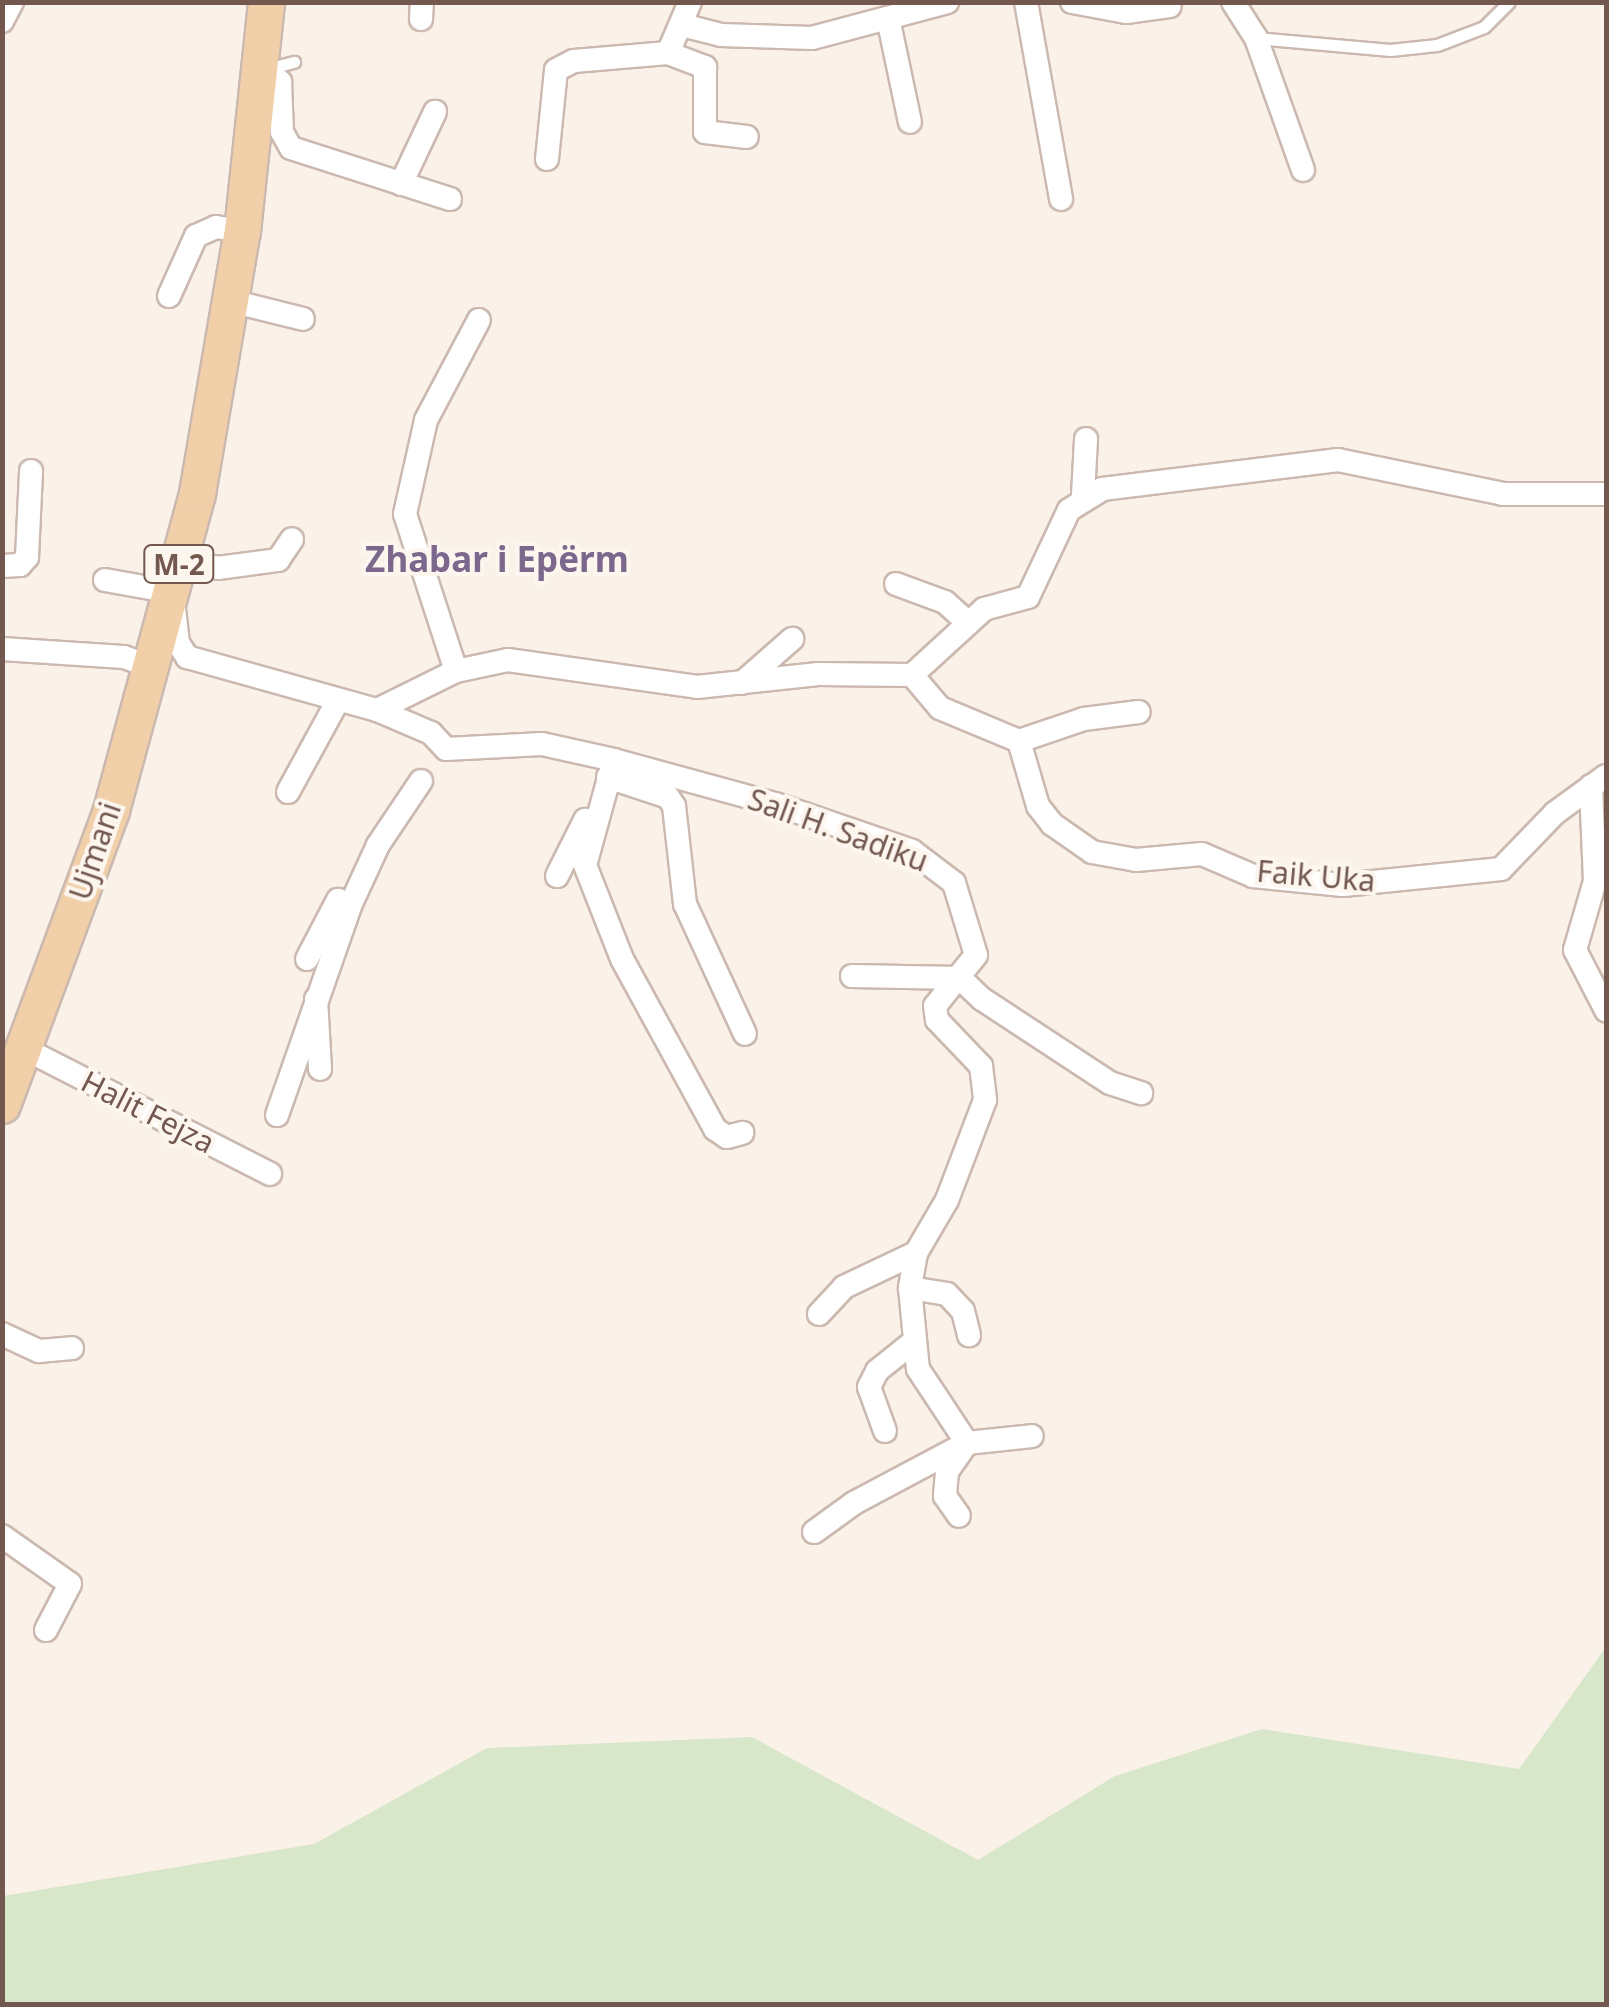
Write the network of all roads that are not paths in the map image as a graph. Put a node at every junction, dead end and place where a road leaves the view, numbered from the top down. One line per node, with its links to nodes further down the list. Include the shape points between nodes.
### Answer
1 (12, 2): 11 (street)
2 (266, 2): 15 (main road, Ujmani / M-2)
3 (690, 2): 12 (street)
4 (947, 2): 10 (street)
5 (1026, 2): 22 (street)
6 (1072, 2): 9 (street, via 1126,12)
7 (1233, 2): 13 (street)
8 (1509, 2): 13 (lane, via 1484,27 1436,45 1390,50)
9 (1170, 6)
10 (888, 18): 12 (street, via 784,40); 17 (street)
11 (2, 21)
12 (682, 26): 14 (street)
13 (1256, 38): 20 (street)
14 (668, 53): 18 (street, via 706,67 705,132); 19 (street, via 574,61 556,70)
15 (276, 66): 21 (street, Ujmani, via 282,132 291,148); 24 (main road, Ujmani / M-2)
16 (435, 112): 21 (street, via 422,152)
17 (910, 122)
18 (746, 137)
19 (547, 159)
20 (1302, 170)
21 (401, 184): 23 (street, Ujmani)
22 (1061, 199)
23 (450, 200)
24 (242, 231): 25 (street, via 216,228 196,236); 26 (main road, Ujmani / M-2)
25 (169, 296)
26 (231, 300): 27 (street); 35 (main road, Ujmani / M-2, via 215,409)
27 (303, 319)
28 (478, 320): 42 (street, via 426,420 406,514)
29 (1086, 439): 32 (street)
30 (30, 471): 34 (street, via 27,556 20,565)
31 (1606, 494): 32 (street, via 1503,494 1327,460)
32 (1083, 496): 38 (street, via 1069,510 1028,597)
33 (292, 539): 35 (street, via 278,560)
34 (2, 566)
35 (176, 577): 36 (street); 41 (main road, Ujmani / M-2); 45 (street, via 178,643 187,657)
36 (105, 580)
37 (896, 584): 38 (street, via 945,602)
38 (966, 621): 43 (street)
39 (792, 638): 44 (street)
40 (2, 649): 41 (street, via 124,657)
41 (150, 666): 62 (main road, Ujmani / M-2, via 110,810)
42 (456, 670): 44 (street, via 526,660 698,687); 46 (street)
43 (912, 675): 44 (street, via 854,672); 48 (street, via 940,708)
44 (742, 683)
45 (337, 702): 46 (street); 53 (street)
46 (376, 710): 49 (street, via 431,733)
47 (1138, 712): 48 (street, via 1084,719)
48 (1020, 740): 52 (street, Faik Uka, via 1038,806 1092,852 1136,860 1202,854 1253,876 1343,884 1502,869)
49 (446, 748): 50 (street, Sali H. Sadiku, via 542,744); 51 (street)
50 (611, 769): 54 (street); 58 (street, Sali H. Sadiku, via 775,804 928,859 954,883 975,937 976,955); 61 (street, Sali H. Sadiku, via 674,806 685,904)
51 (420, 781): 56 (street, via 372,832); 59 (street, via 378,844)
52 (1599, 781): 60 (street, Faik Uka, via 1594,882 1575,950)
53 (288, 792)
54 (598, 807): 55 (street); 67 (street, via 585,865 622,959 715,1130 728,1137)
55 (557, 876)
56 (307, 959)
57 (852, 976): 58 (street)
58 (960, 978): 64 (street, via 1110,1082); 69 (street, Sali H. Sadiku, via 935,1006 937,1020 981,1066 985,1100 947,1200)
59 (316, 1000): 63 (street); 66 (street)
60 (1606, 1010)
61 (745, 1034)
62 (25, 1049): 65 (main road, Ujmani / M-2); 68 (street, Halit Fejza)
63 (320, 1069)
64 (1141, 1093)
65 (2, 1105)
66 (278, 1115)
67 (742, 1132)
68 (270, 1174)
69 (916, 1253): 70 (street, Sali H. Sadiku); 71 (street, via 855,1280)
70 (910, 1288): 73 (street, via 947,1294 963,1311); 74 (street, Sali H. Sadiku)
71 (819, 1314)
72 (2, 1334): 75 (street, via 39,1350)
73 (970, 1336)
74 (912, 1343): 76 (street, via 877,1371 869,1387); 78 (street, Sali H. Sadiku, via 936,1405)
75 (72, 1348)
76 (886, 1430)
77 (1032, 1436): 78 (street)
78 (968, 1443): 79 (street, via 947,1472 945,1496); 80 (street, via 854,1503)
79 (959, 1516)
80 (814, 1532)
81 (2, 1536): 82 (street, via 70,1584)
82 (46, 1630)

